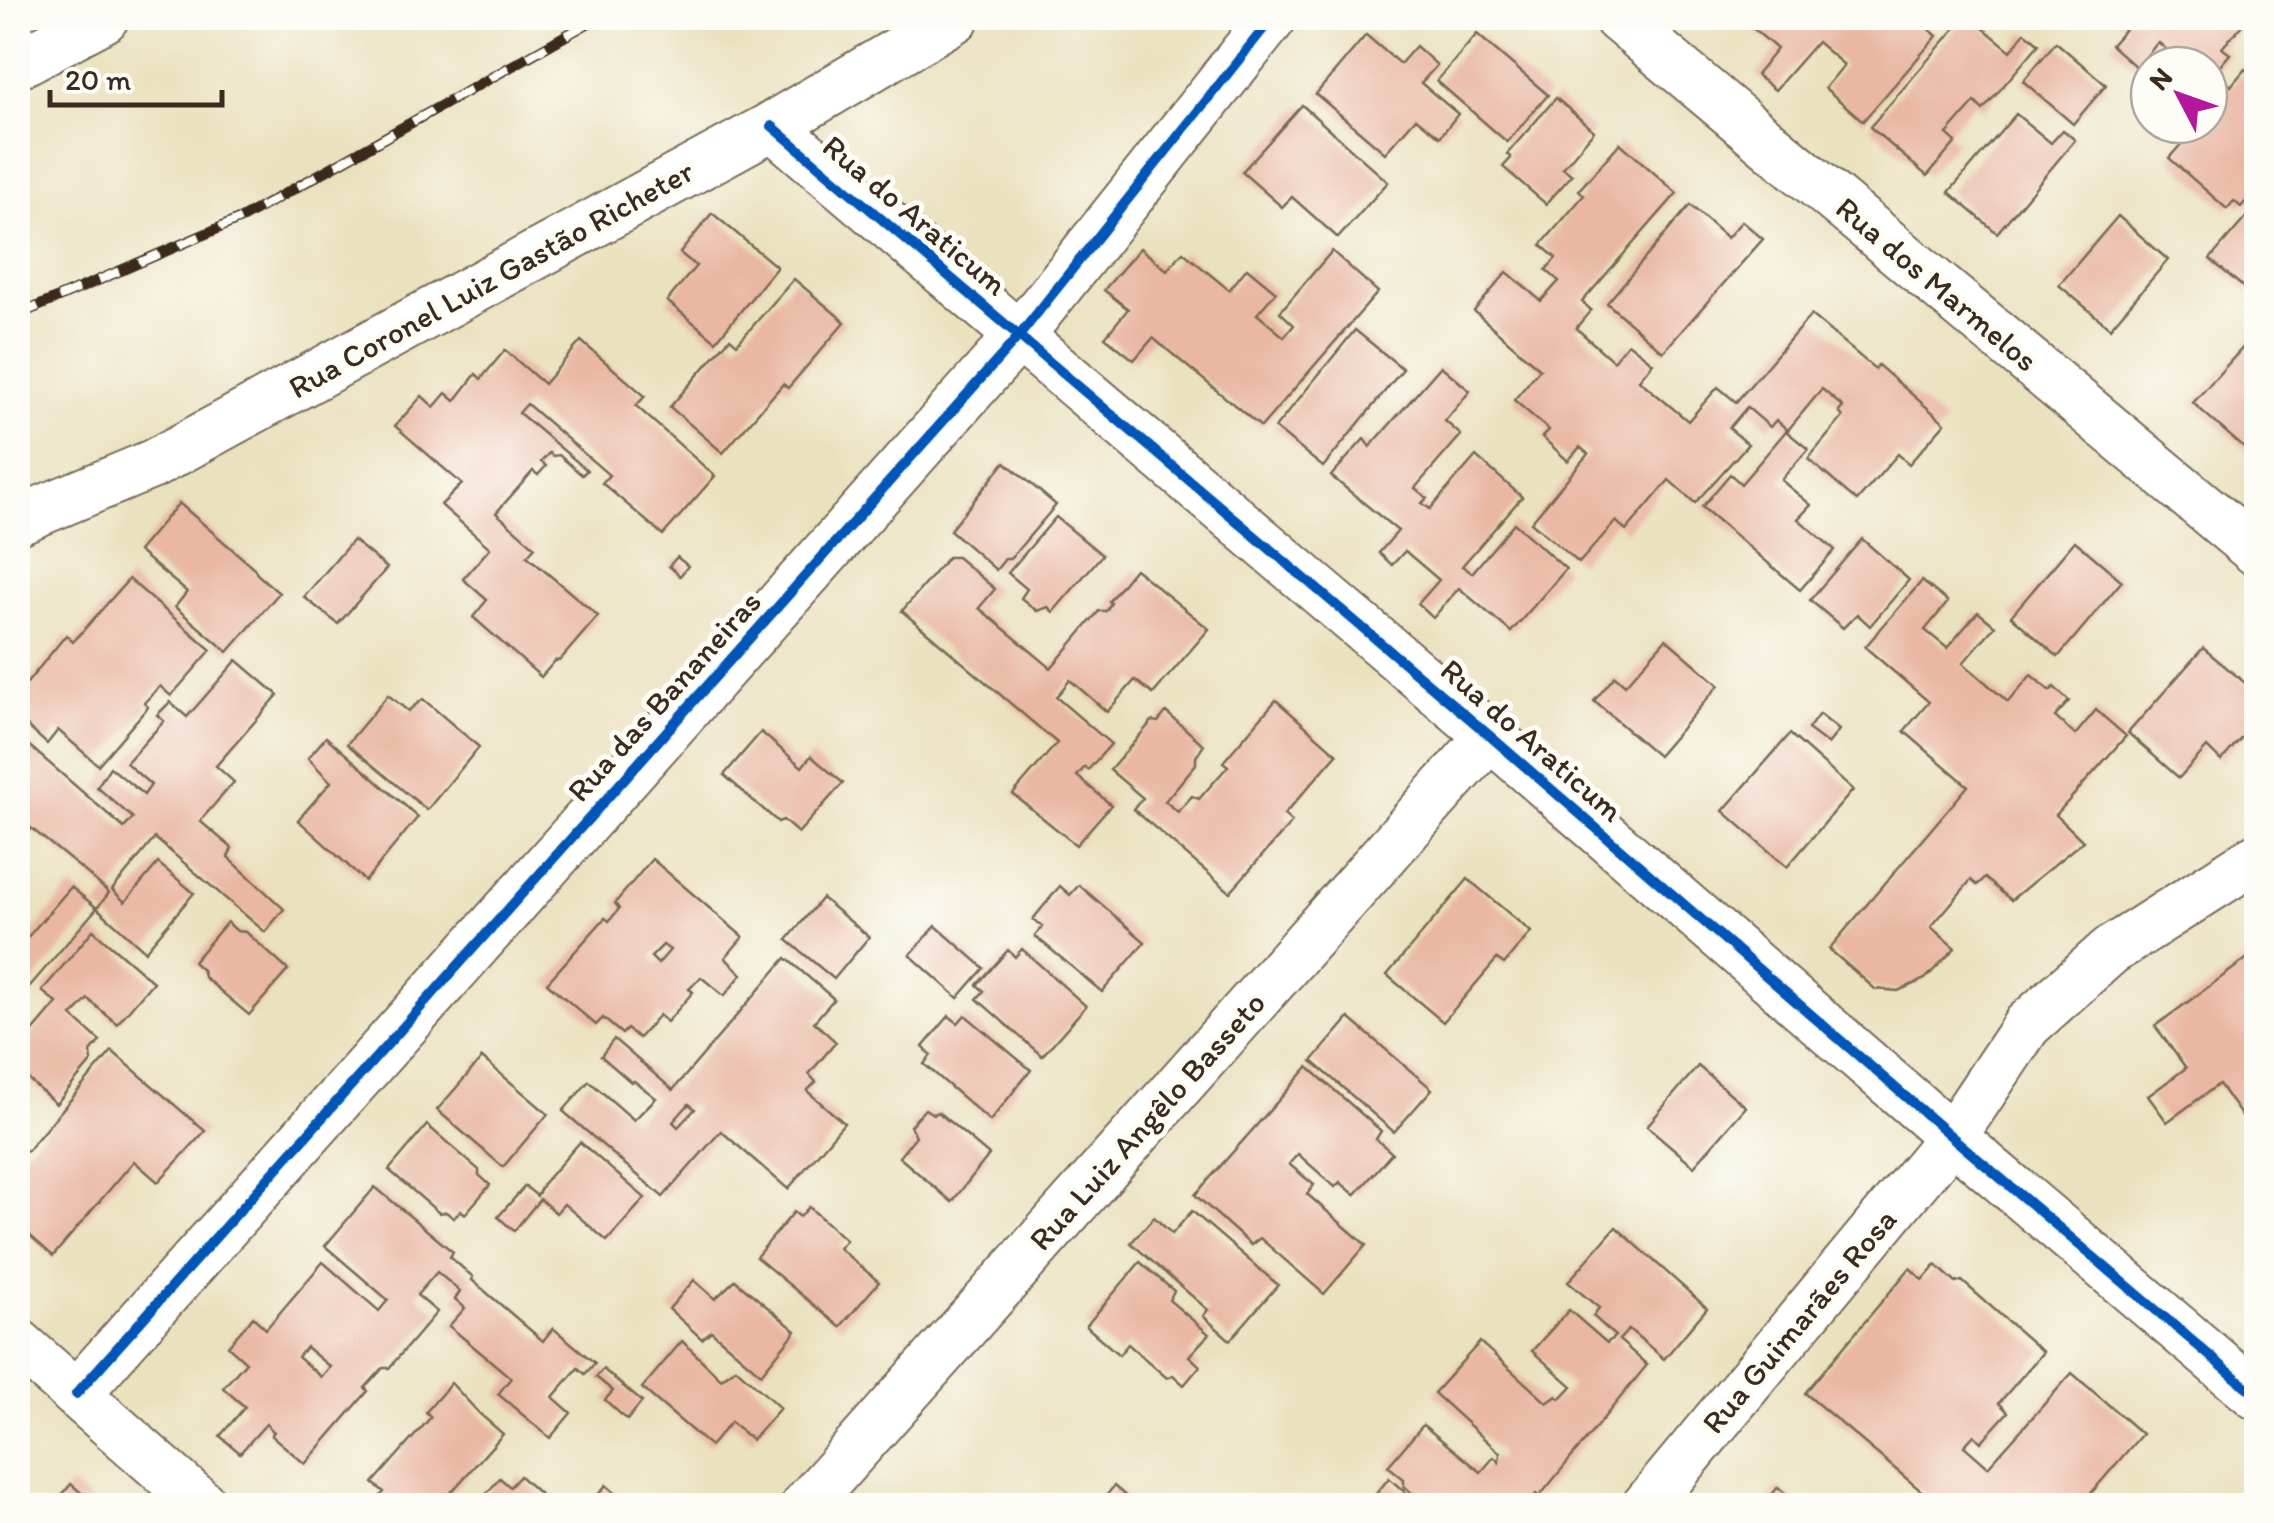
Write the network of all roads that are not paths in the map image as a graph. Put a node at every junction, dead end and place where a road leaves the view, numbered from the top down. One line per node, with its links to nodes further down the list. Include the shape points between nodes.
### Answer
1 (104, 18): 5 (street)
2 (954, 18): 6 (street, Rua Coronel Luiz Gastão Richeter)
3 (1272, 18): 7 (street, Rua das Bananeiras)
4 (1618, 18): 10 (street, Rua dos Marmelos)
5 (18, 64)
6 (772, 126): 7 (street, Rua do Araticum); 8 (street, Rua Coronel Luiz Gastão Richeter, via 153,464)
7 (1019, 336): 11 (street, Rua do Araticum); 15 (street, Rua das Bananeiras)
8 (34, 513): 9 (street)
9 (18, 544)
10 (2256, 551)
11 (1490, 736): 13 (street, Rua do Araticum); 18 (street, Rua Luiz Angêlo Basseto)
12 (2256, 858): 13 (street, Rua Guimarães Rosa, via 2110,952 2027,1025)
13 (1952, 1137): 16 (street, Rua do Araticum); 19 (street, Rua Guimarães Rosa)
14 (18, 1343): 15 (street)
15 (76, 1394): 17 (street)
16 (2256, 1395)
17 (204, 1506)
18 (805, 1506)
19 (1646, 1506)

